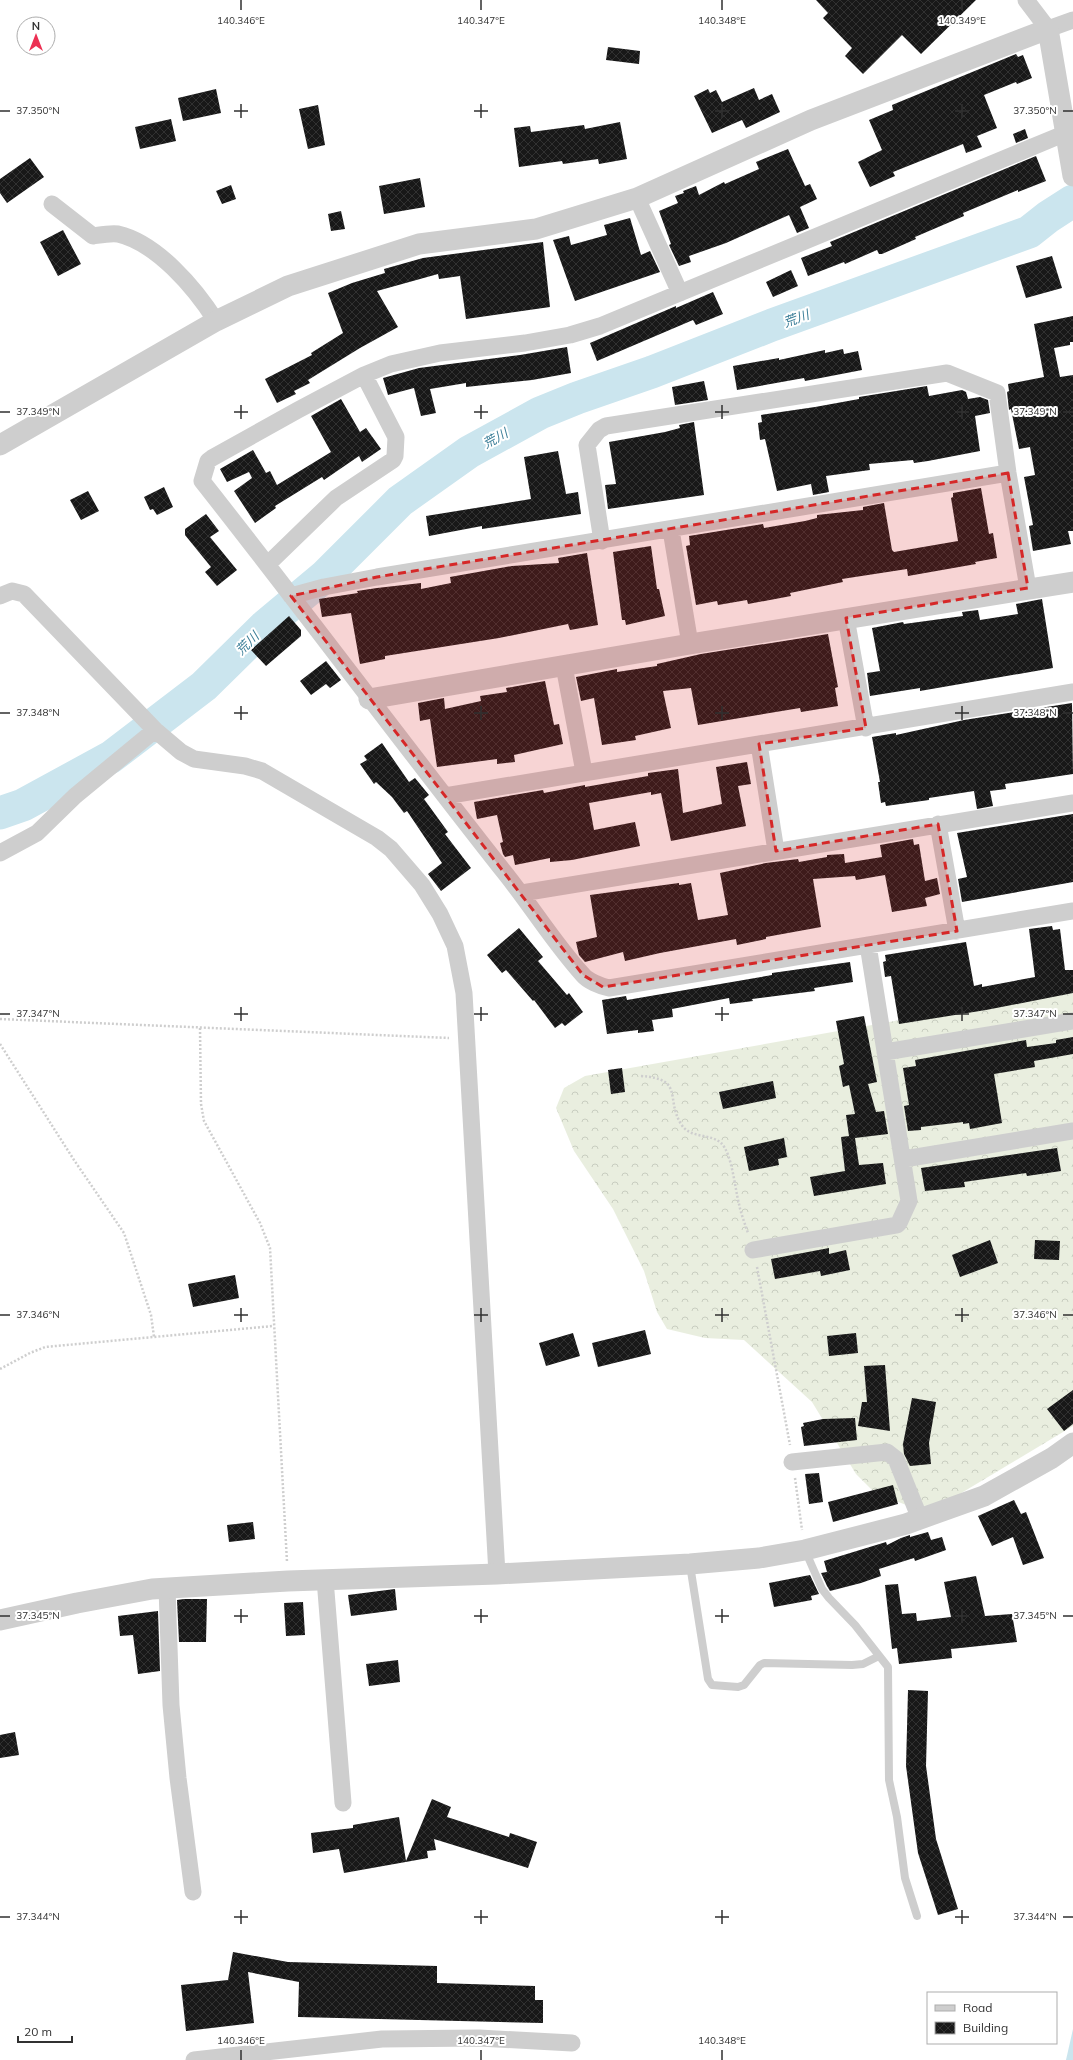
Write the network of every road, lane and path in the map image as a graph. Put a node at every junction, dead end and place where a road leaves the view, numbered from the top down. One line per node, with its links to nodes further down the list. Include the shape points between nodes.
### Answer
1 (1026, 0): 3 (street)
2 (1073, 20): 3 (street)
3 (1048, 29): 4 (street); 6 (street, via 811,120)
4 (1066, 133): 5 (street); 8 (street)
5 (1073, 176)
6 (637, 198): 8 (street); 9 (street, via 536,229 419,244 288,286)
7 (52, 204): 9 (street, via 93,236 115,234 143,244 163,258 205,303)
8 (680, 293): 10 (street, via 600,326 570,335 440,353 391,364)
9 (216, 320): 11 (street)
10 (364, 375): 15 (street, via 396,437 393,460 336,498); 15 (street, via 208,461 202,481)
11 (0, 445)
12 (1008, 474): 13 (street); 14 (street, via 997,393 947,373 606,426 587,445); 17 (street)
13 (671, 530): 14 (street); 21 (street)
14 (602, 542): 19 (street, via 377,577)
15 (268, 564): 19 (street)
16 (1073, 582): 17 (street)
17 (1028, 588): 20 (street)
18 (0, 596): 26 (street, via 12,591 24,594)
19 (291, 596): 24 (street)
20 (846, 618): 21 (street); 25 (street)
21 (690, 644): 22 (street)
22 (564, 666): 24 (street); 28 (street)
23 (1073, 692): 25 (street)
24 (369, 699): 29 (street)
25 (866, 728): 27 (street)
26 (155, 730): 33 (street, via 75,796 37,833); 41 (street, via 181,752 194,758 245,766 262,772 377,838 391,850 422,885 440,914 455,946 464,993)
27 (759, 744): 28 (street); 32 (street)
28 (584, 772): 29 (street)
29 (445, 796): 34 (street)
30 (1073, 802): 31 (street)
31 (938, 824): 32 (street); 36 (street)
32 (776, 851): 34 (street)
33 (0, 853)
34 (522, 893): 37 (street, via 583,975 609,988)
35 (1073, 911): 36 (street)
36 (957, 931): 37 (street)
37 (868, 945): 43 (street)
38 (0, 1019): 40 (path)
39 (1073, 1021): 43 (street)
40 (200, 1028): 41 (path); 48 (path, via 202,1112 212,1137 268,1240 271,1257)
41 (466, 1038): 56 (street)
42 (0, 1044): 49 (path, via 124,1233 151,1315)
43 (885, 1052): 46 (street)
44 (641, 1076): 47 (path, via 654,1077 665,1082 672,1091 678,1118 685,1129 698,1136 720,1142 725,1148)
45 (1073, 1131): 46 (street)
46 (904, 1159): 47 (street, via 909,1205 899,1223)
47 (753, 1250): 52 (path)
48 (273, 1326): 49 (path); 58 (path)
49 (154, 1338): 50 (path, via 45,1347 30,1352)
50 (0, 1369)
51 (1073, 1443): 53 (street, via 1052,1458 984,1496)
52 (792, 1462): 53 (street, via 887,1452 896,1459); 54 (path)
53 (920, 1519): 54 (street)
54 (805, 1550): 55 (street, via 759,1558); 61 (lane, via 826,1593 859,1629)
55 (690, 1564): 56 (street); 61 (lane, via 708,1679 712,1685 744,1686 764,1663 852,1665 863,1664)
56 (497, 1574): 57 (street)
57 (325, 1580): 58 (street); 62 (street)
58 (288, 1581): 59 (street)
59 (167, 1588): 60 (street, via 77,1603); 63 (street, via 171,1705)
60 (0, 1620)
61 (879, 1656): 64 (lane, via 888,1667 889,1674 889,1780 905,1878)
62 (342, 1804)
63 (193, 1892)
64 (917, 1916)
65 (572, 2043): 66 (street, via 479,2038 382,2039)
66 (194, 2060)

